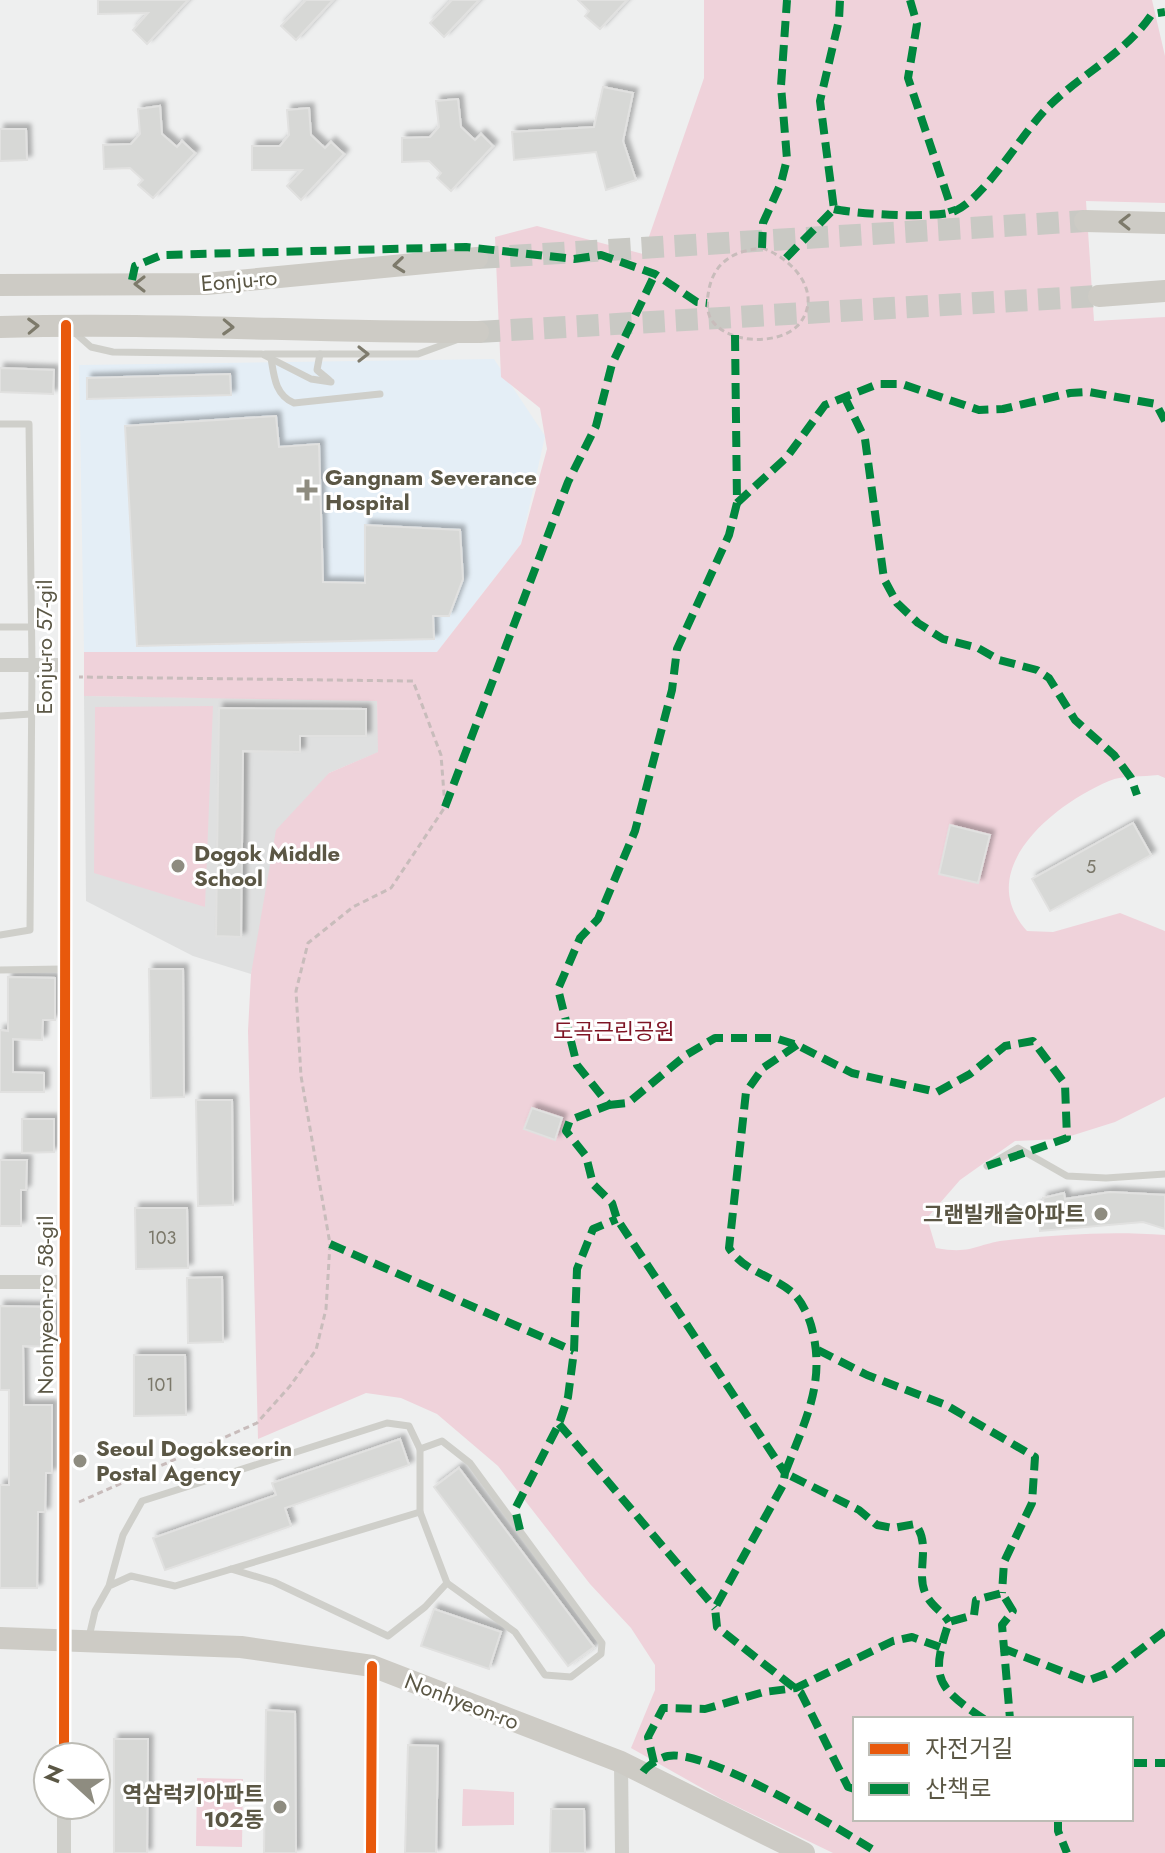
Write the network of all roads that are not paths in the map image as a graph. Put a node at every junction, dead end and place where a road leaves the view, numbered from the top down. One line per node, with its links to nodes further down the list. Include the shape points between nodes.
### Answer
1 (1085, 221): 2 (main road, one-way to 1)
2 (1165, 223)
3 (477, 258): 4 (main road, Eonju-ro, one-way to 4, via 206,284)
4 (0, 285)
5 (1165, 291): 6 (main road)
6 (1099, 296)
7 (66, 325): 8 (main road, Eonju-ro, one-way to 7); 9 (main road, Eonju-ro, one-way to 9); 10 (lane, via 91,347 113,352); 19 (street, Eonju-ro 57-gil)
8 (0, 327)
9 (478, 332): 11 (lane, one-way to 9, via 418,354)
10 (262, 354): 11 (lane); 12 (lane)
11 (320, 354): 12 (lane, via 317,370 331,382 311,379)
12 (271, 358): 13 (lane, via 276,384 294,403)
13 (380, 394)
14 (0, 424): 16 (lane, via 29,424)
15 (0, 627): 16 (lane)
16 (31, 627): 18 (lane)
17 (0, 665): 18 (street)
18 (32, 665): 19 (street); 20 (lane)
19 (63, 665): 23 (street, Eonju-ro 57-gil)
20 (31, 714): 21 (lane); 22 (lane, via 30,930)
21 (0, 716)
22 (0, 935)
23 (62, 969): 24 (lane); 28 (street, Nonhyeon-ro 58-gil)
24 (0, 970)
25 (987, 1166): 26 (lane, via 1018,1148 1067,1176)
26 (1165, 1175)
27 (0, 1282): 28 (street)
28 (64, 1282): 35 (street, Nonhyeon-ro 58-gil)
29 (420, 1449): 30 (lane); 32 (lane, via 442,1441 470,1463 602,1643 601,1654 571,1677 545,1675 515,1632); 33 (lane, via 409,1426 387,1423 142,1501 123,1535)
30 (420, 1512): 31 (lane); 32 (lane)
31 (231, 1569): 32 (lane, via 274,1582 388,1636); 33 (lane, via 175,1586 131,1576)
32 (447, 1583)
33 (109, 1586): 36 (lane)
34 (0, 1638): 35 (main road, Nonhyeon-ro)
35 (62, 1639): 36 (main road, Nonhyeon-ro); 38 (street, Nonhyeon-ro 58-gil)
36 (88, 1639): 37 (main road, Nonhyeon-ro, via 241,1647)
37 (372, 1666): 39 (main road, Nonhyeon-ro); 42 (street)
38 (64, 1741)
39 (621, 1762): 43 (street); 44 (main road, Nonhyeon-ro)
40 (64, 1821): 41 (street)
41 (64, 1853)
42 (371, 1853)
43 (622, 1853)
44 (804, 1853)

